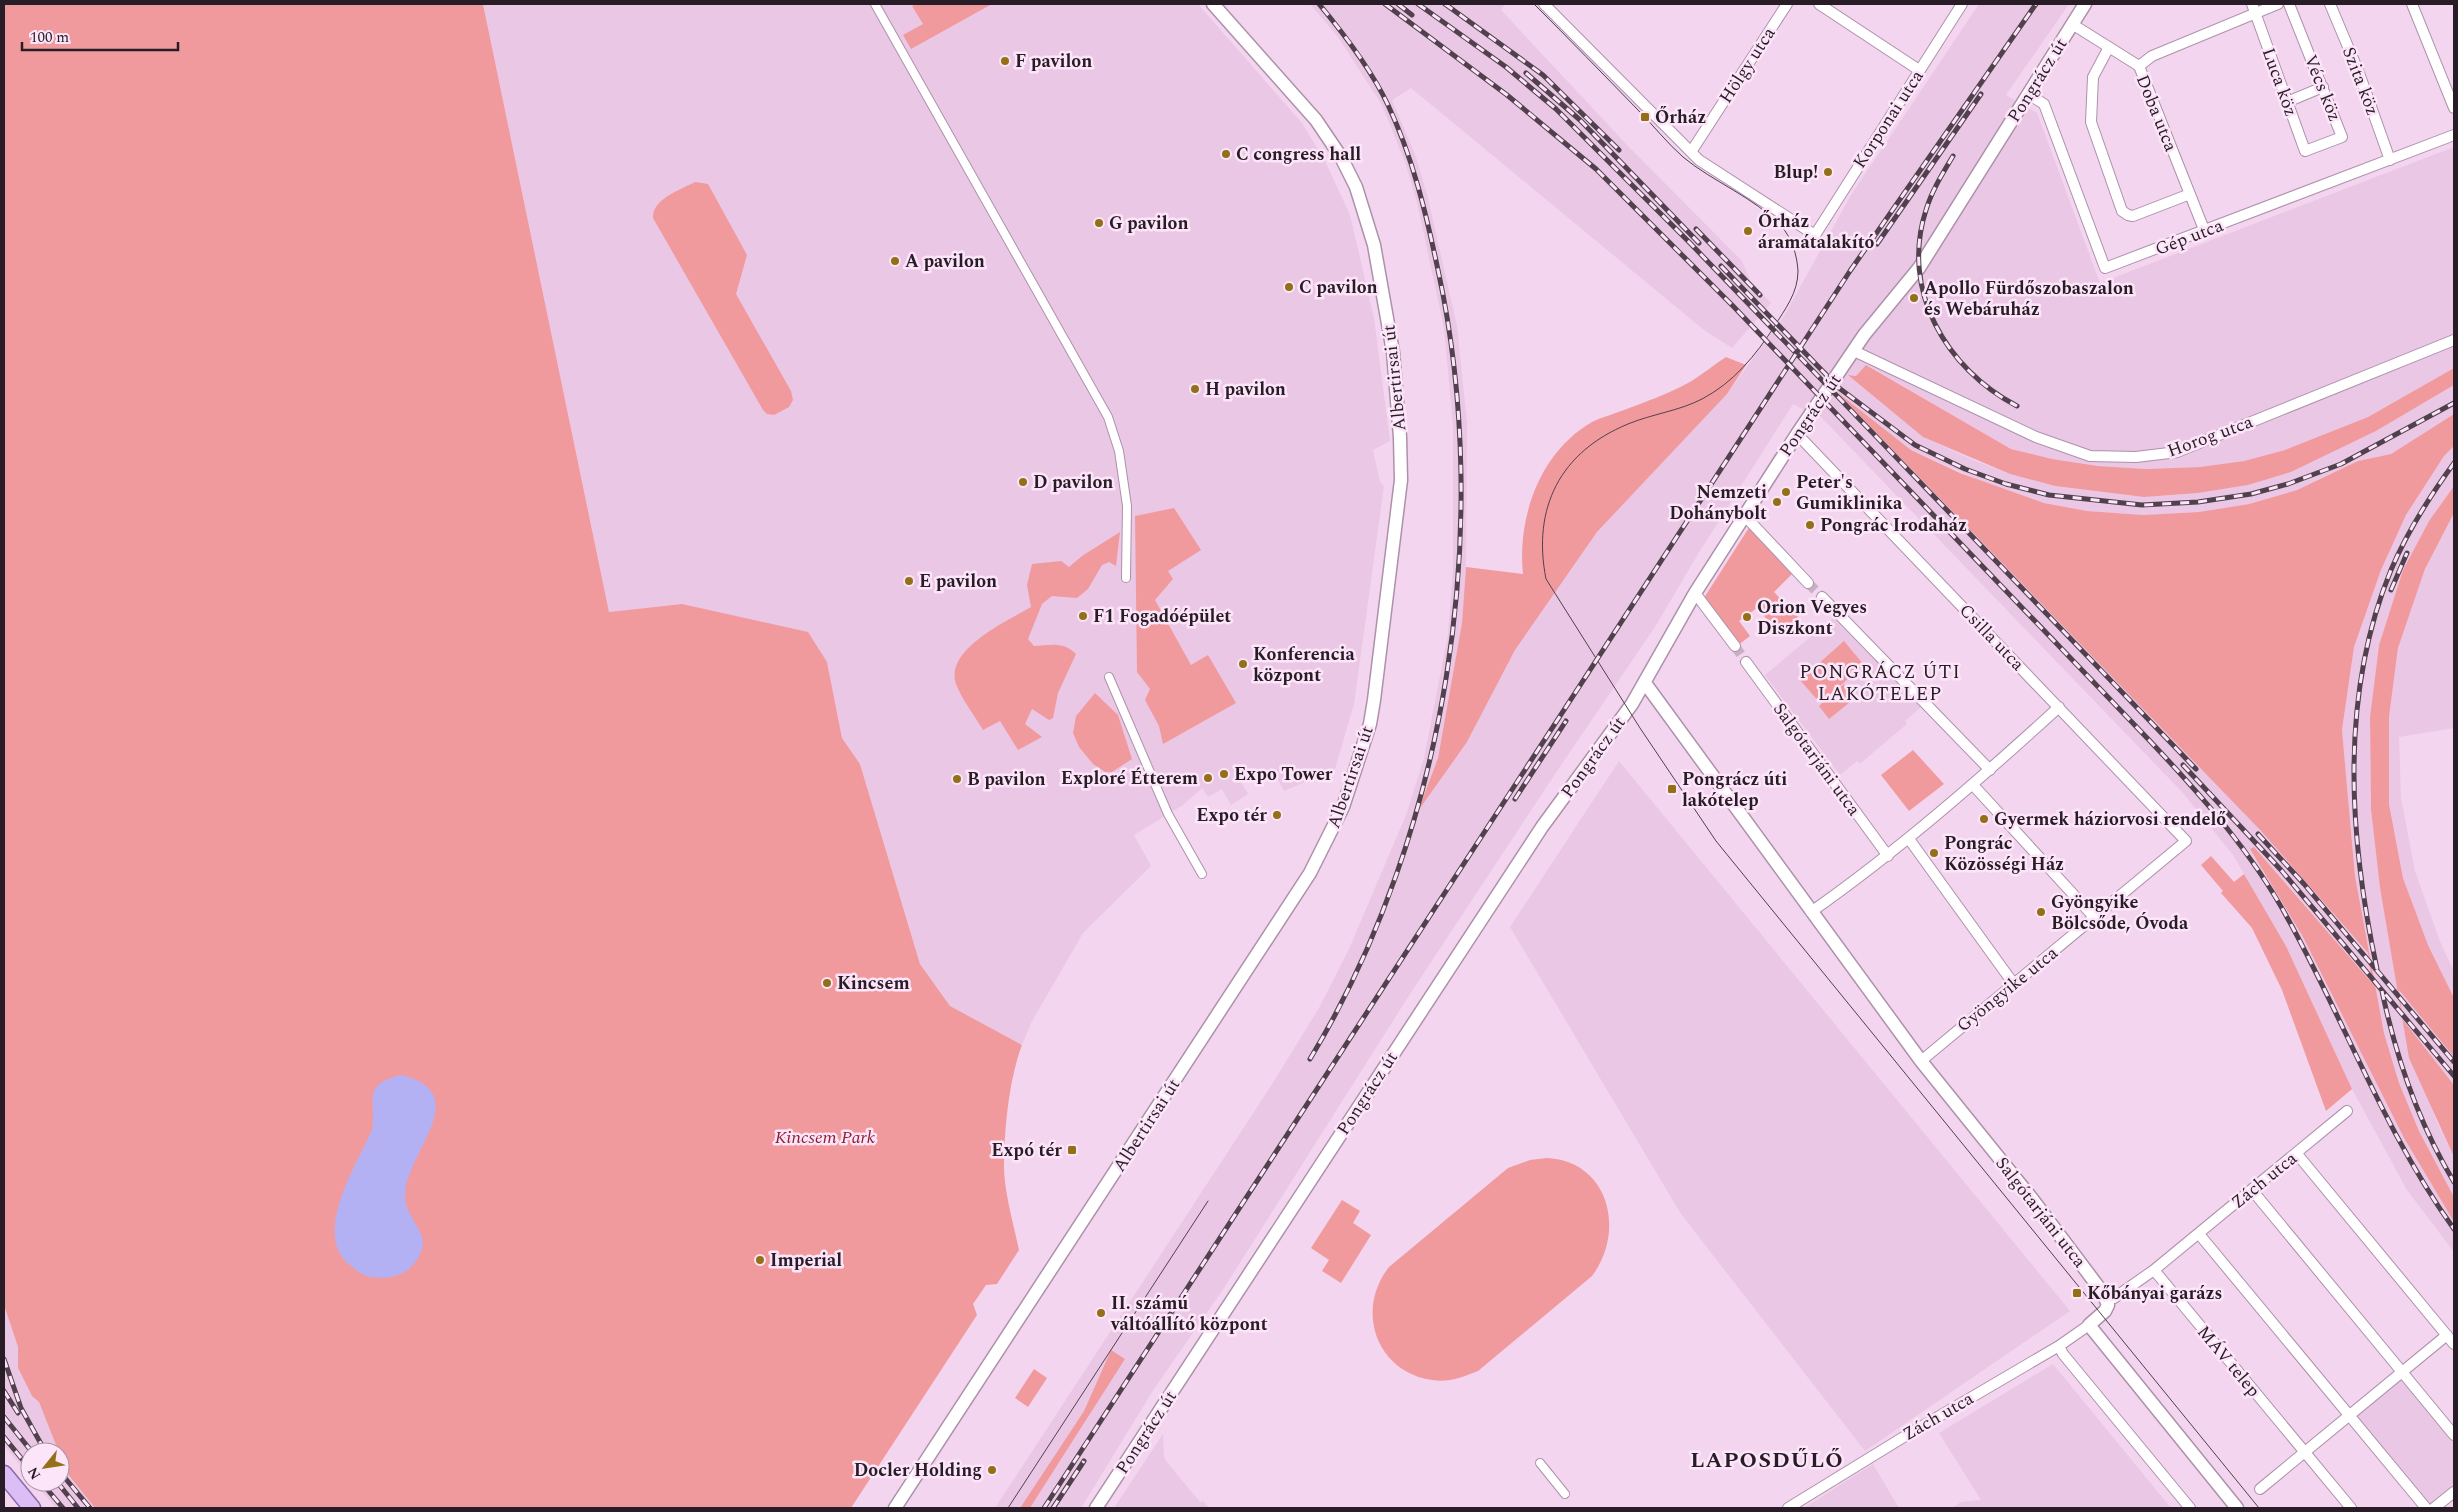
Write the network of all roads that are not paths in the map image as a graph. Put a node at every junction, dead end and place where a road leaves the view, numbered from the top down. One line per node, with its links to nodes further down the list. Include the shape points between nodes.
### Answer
1 (886, 4): 12 (street)
2 (1213, 4): 71 (street, Albertirsai út, via 1321,127 1341,156 1356,187 1374,245 1393,352 1401,480 1370,724 1343,807 1310,873)
3 (1544, 4): 24 (street)
4 (1787, 4): 24 (street, Hölgy utca)
5 (1818, 4): 17 (street)
6 (1962, 4): 17 (street, Korponai utca)
7 (2086, 4): 14 (street, Pongrácz út)
8 (2278, 4): 13 (street)
9 (2289, 4): 18 (street, Vécs köz)
10 (2330, 4): 25 (street, Szita köz)
11 (2412, 4): 21 (street)
12 (877, 6): 32 (street, via 1108,417 1119,451 1127,506)
13 (2253, 8): 16 (street, via 2152,56); 20 (street, Luca köz)
14 (2072, 24): 15 (street, Doba utca); 19 (street, Pongrácz út)
15 (2109, 47): 16 (street, Doba utca); 26 (street, via 2093,77 2091,122 2122,211 2133,216)
16 (2139, 66): 26 (street, Doba utca)
17 (1919, 70): 24 (street, Korponai utca, via 1815,235)
18 (2323, 87): 20 (street); 23 (street, Vécs köz, via 2342,136)
19 (2028, 94): 27 (street, Gép utca, via 2044,104 2105,268); 29 (street, Pongrácz út, via 1919,268)
20 (2287, 102): 23 (street, Luca köz)
21 (2454, 108)
22 (2454, 136): 25 (street, Gép utca)
23 (2305, 151)
24 (1690, 152)
25 (2390, 160): 27 (street, Gép utca)
26 (2190, 194): 27 (street, Doba utca)
27 (2205, 232)
28 (2454, 340): 29 (street, Horog utca, via 2178,452 2136,457 2090,456 2036,437)
29 (1854, 351): 30 (street, Pongrácz út)
30 (1797, 434): 31 (street, Pongrácz út); 40 (street, Csilla utca)
31 (1744, 515): 33 (street); 34 (street, Pongrácz út)
32 (1126, 578)
33 (1808, 583)
34 (1695, 593): 36 (street); 39 (street, Pongrácz út)
35 (1822, 597): 41 (street)
36 (1735, 646)
37 (1747, 664): 45 (street, Salgótarjáni utca)
38 (1109, 677): 46 (street, via 1168,814)
39 (1644, 683): 47 (street, Salgótarjáni utca); 72 (street, Pongrácz út, via 1542,827)
40 (2059, 707): 41 (street); 44 (street, Csilla utca)
41 (1990, 770): 42 (street)
42 (1973, 785): 43 (street); 48 (street)
43 (1909, 839): 45 (street); 49 (street)
44 (2186, 841): 48 (street, Gyöngyike utca)
45 (1888, 856): 47 (street)
46 (1202, 874)
47 (1811, 912): 50 (street, Salgótarjáni utca)
48 (2095, 918): 49 (street, Gyöngyike utca)
49 (2013, 983): 50 (street, Gyöngyike utca)
50 (1920, 1061): 56 (street, Salgótarjáni utca, via 2033,1200)
51 (2347, 1111): 52 (street, Zách utca)
52 (2297, 1154): 53 (street, Zách utca); 58 (street)
53 (2252, 1190): 54 (street, Zách utca); 61 (street)
54 (2199, 1234): 55 (street, Zách utca); 62 (street)
55 (2154, 1270): 56 (street, Zách utca); 64 (street, MÁV telep)
56 (2107, 1300): 57 (street, via 2105,1312)
57 (2089, 1325): 60 (street, Zách utca); 75 (street)
58 (2447, 1335): 59 (street); 61 (street)
59 (2454, 1344)
60 (2060, 1346): 73 (street, Zách utca); 74 (street, via 2063,1354)
61 (2402, 1372): 62 (street); 63 (street)
62 (2349, 1415): 64 (street); 77 (street)
63 (2454, 1435)
64 (2304, 1452): 67 (street); 76 (street, MÁV telep)
65 (1540, 1464): 69 (street)
66 (4, 1474): 70 (main road)
67 (2260, 1489)
68 (2454, 1492): 78 (street)
69 (1564, 1494)
70 (32, 1508)
71 (896, 1508)
72 (1096, 1508)
73 (1788, 1508)
74 (2190, 1508)
75 (2237, 1508)
76 (2351, 1508)
77 (2426, 1508)
78 (2434, 1508)

